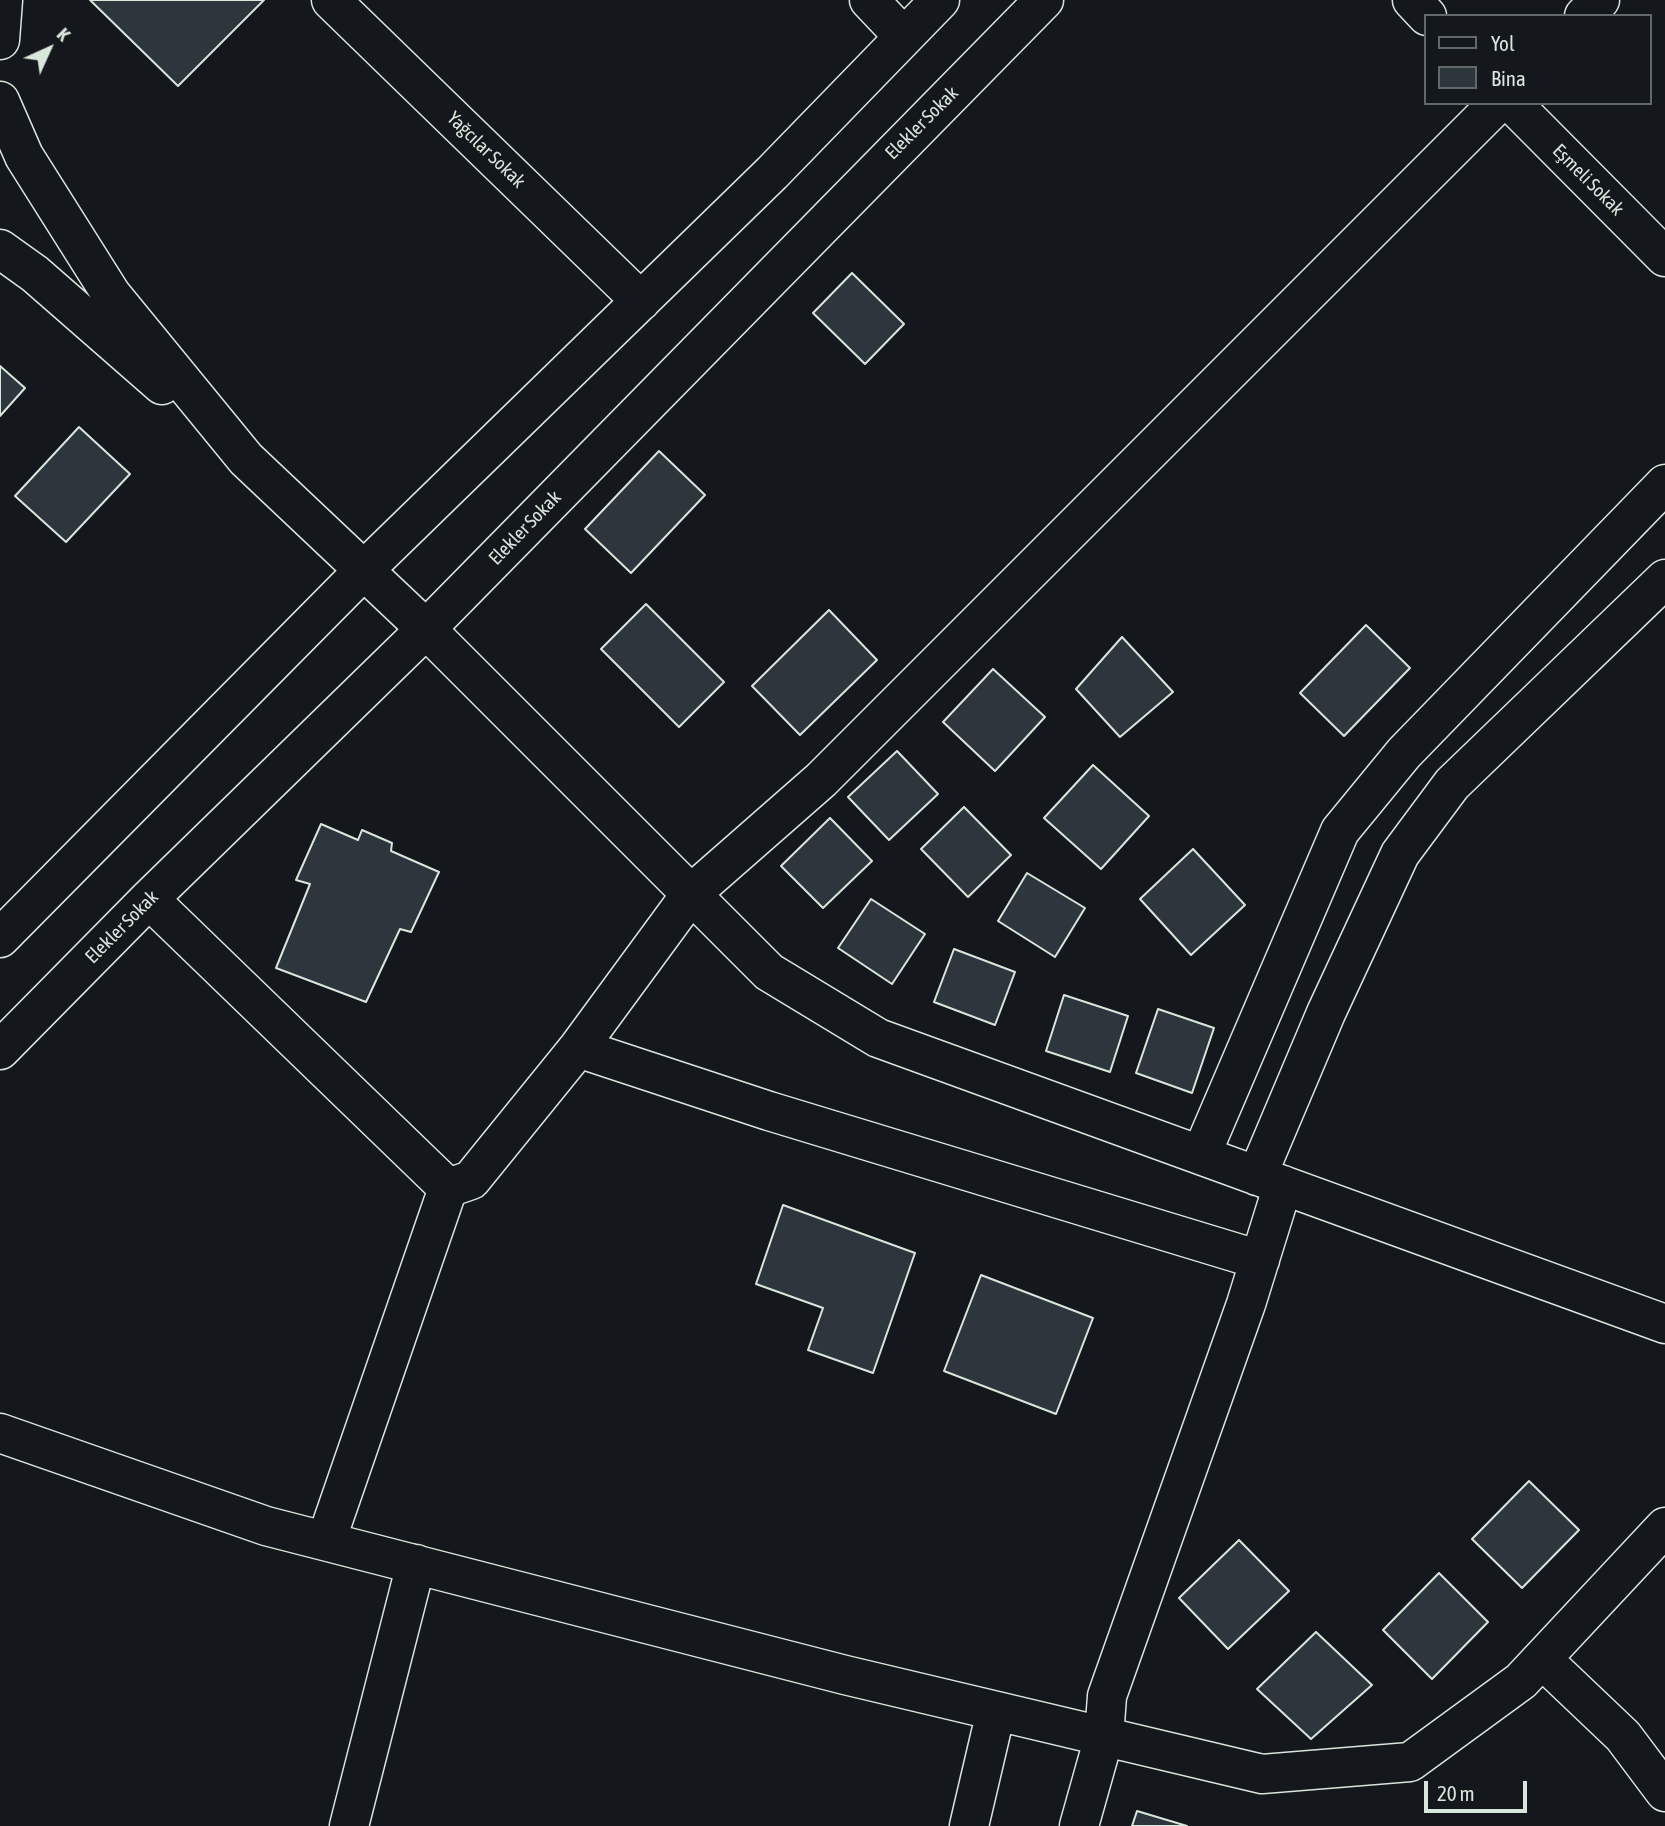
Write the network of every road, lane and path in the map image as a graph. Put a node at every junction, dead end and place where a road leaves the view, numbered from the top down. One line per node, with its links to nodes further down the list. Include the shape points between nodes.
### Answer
1 (3, 0): 11 (street)
2 (331, 0): 17 (street, Yağcılar Sokak)
3 (869, 0): 10 (street)
4 (940, 0): 10 (street)
5 (1044, 0): 22 (street, Elekler Sokak)
6 (1412, 0): 8 (street)
7 (1600, 0): 9 (street)
8 (1425, 14)
9 (1586, 14)
10 (904, 37): 17 (street)
11 (0, 40)
12 (0, 101): 18 (street, via 24,156 111,294)
13 (1496, 105): 23 (street, via 821,780)
14 (1514, 105): 16 (street, Eşmeli Sokak)
15 (0, 249): 18 (street, via 35,274)
16 (1665, 257)
17 (640, 301): 20 (street)
18 (246, 459): 20 (street)
19 (1665, 484): 28 (street, via 1404,753 1340,831)
20 (363, 571): 22 (street); 25 (street)
21 (1665, 579): 29 (street, via 1452,784 1400,854 1326,1013)
22 (426, 629): 23 (street); 24 (street, Elekler Sokak)
23 (691, 894): 26 (street); 28 (street, via 769,972 878,1038)
24 (149, 899): 27 (street, Elekler Sokak); 30 (street)
25 (0, 938)
26 (579, 1048): 30 (street, via 471,1180); 31 (street, via 769,1111)
27 (0, 1050)
28 (1201, 1155): 29 (street)
29 (1270, 1180): 31 (street); 32 (street)
30 (448, 1188): 35 (street)
31 (1260, 1260): 39 (street, via 1107,1696)
32 (1665, 1324)
33 (0, 1433): 35 (street, via 266,1526)
34 (1665, 1527): 37 (street)
35 (326, 1541): 36 (street)
36 (416, 1564): 38 (street); 41 (street)
37 (1542, 1659): 39 (street, via 1521,1681 1410,1762 1262,1774); 40 (street, via 1623,1736)
38 (996, 1711): 39 (street); 42 (street)
39 (1104, 1737): 43 (street)
40 (1665, 1792)
41 (349, 1826)
42 (969, 1826)
43 (1079, 1826)

